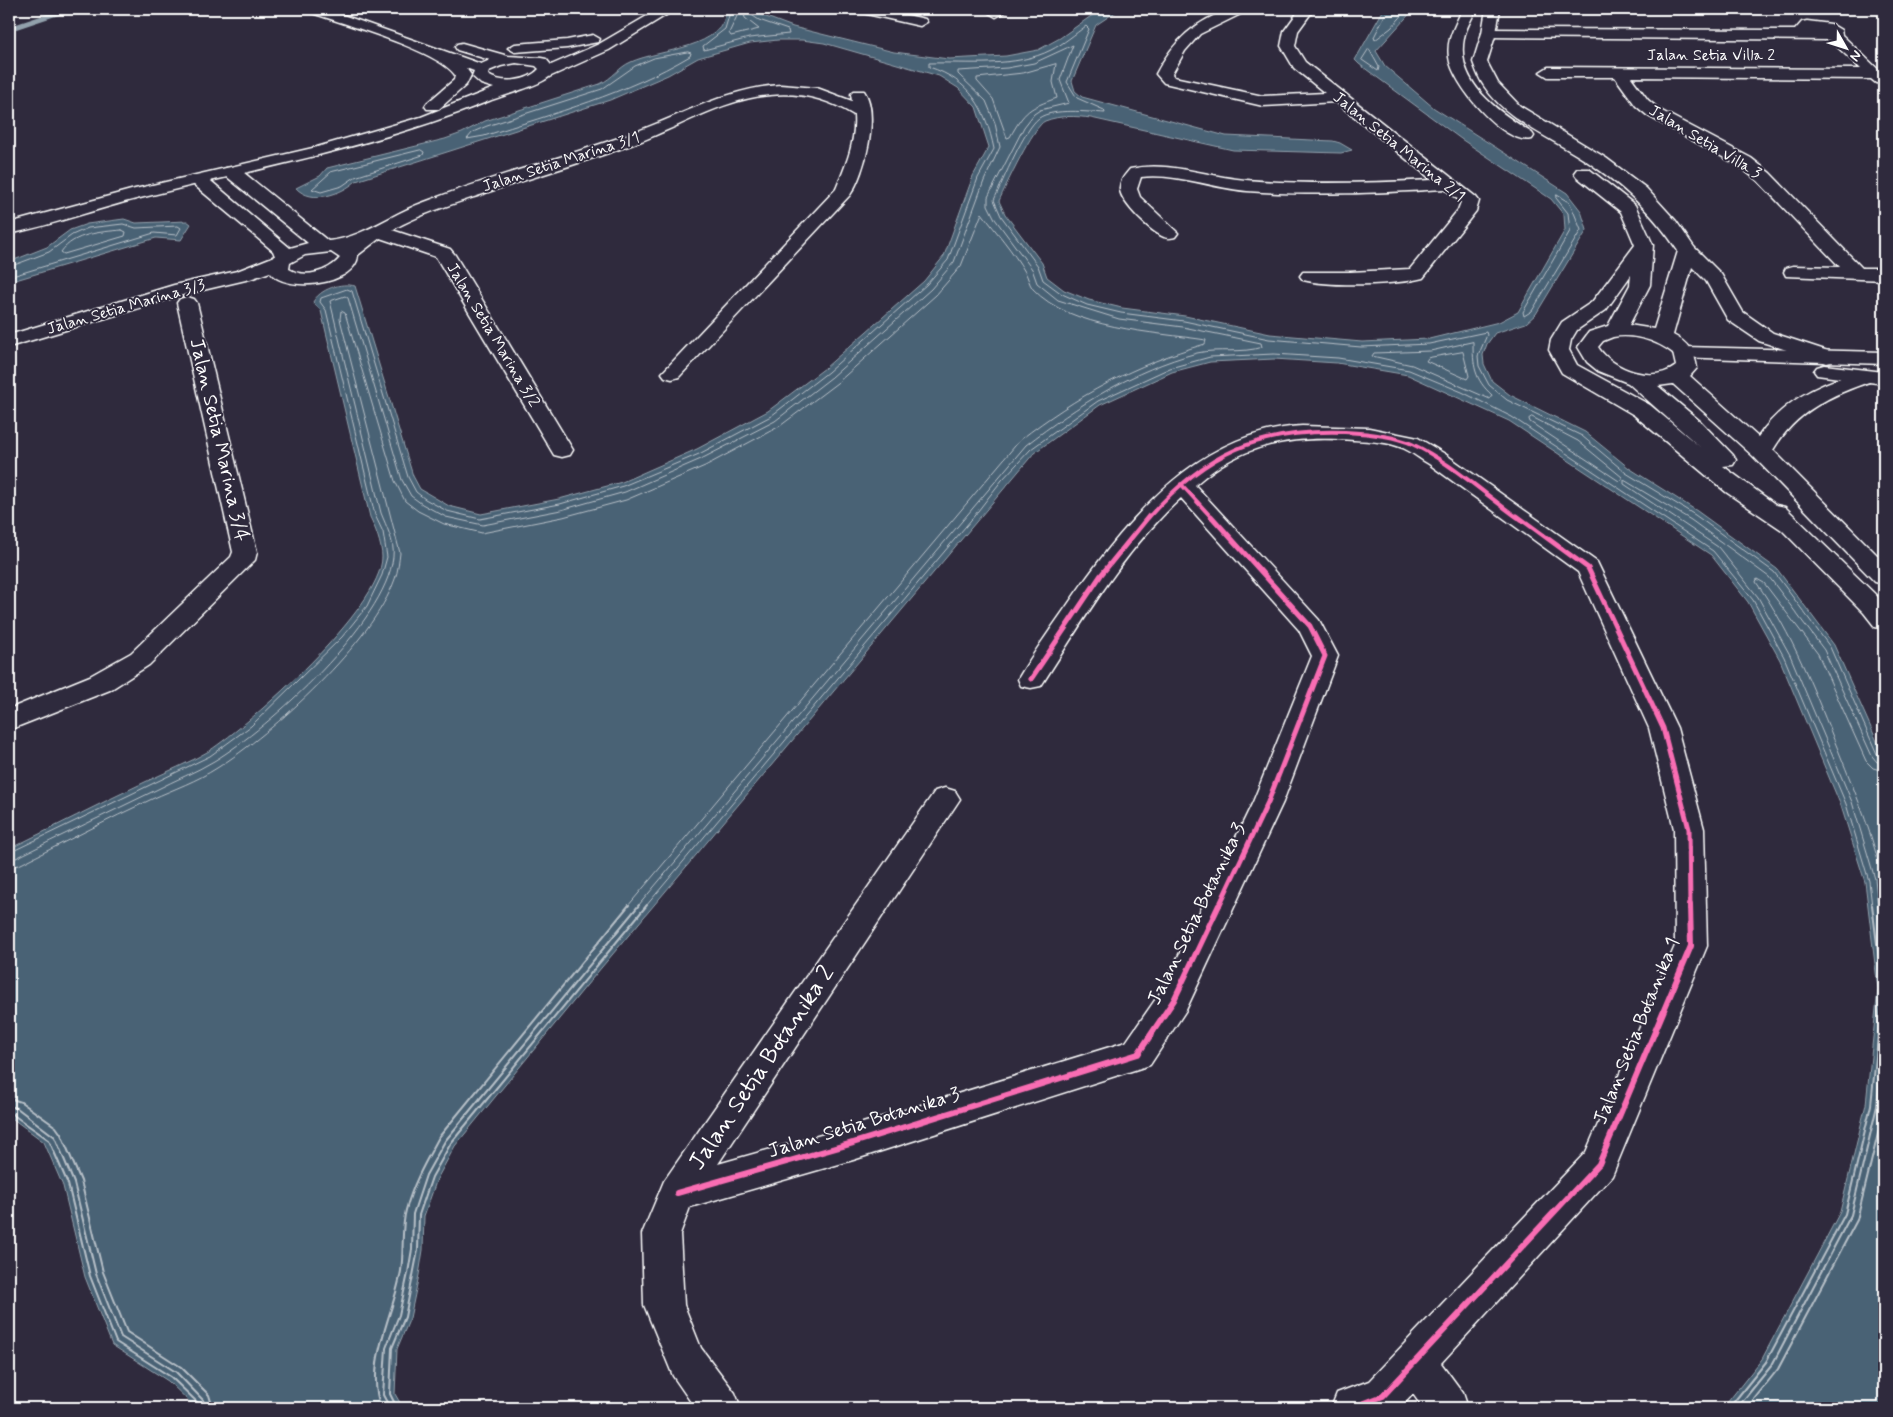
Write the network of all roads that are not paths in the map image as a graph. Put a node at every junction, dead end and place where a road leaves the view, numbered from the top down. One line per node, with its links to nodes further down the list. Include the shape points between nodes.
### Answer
1 (314, 9): 13 (main road)
2 (349, 9): 12 (main road)
3 (643, 9): 11 (main road)
4 (669, 9): 15 (main road, via 604,47)
5 (863, 9): 10 (main road)
6 (1244, 9): 24 (main road, via 1191,33 1175,50 1165,77 1263,101)
7 (1469, 9): 35 (main road, via 1456,38 1455,62 1468,88 1489,112 1570,162 1629,209)
8 (1300, 10): 24 (main road, Jalan Setia Marina 2/1, via 1288,46 1299,65)
9 (1491, 21): 20 (main road, via 1811,24 1834,35); 37 (main road, via 1480,62 1491,85 1514,108 1600,162 1640,192 1670,224)
10 (920, 22)
11 (592, 39): 12 (main road, via 543,47); 15 (main road)
12 (466, 49): 14 (main road)
13 (434, 51): 18 (main road); 25 (main road, via 463,75 461,82)
14 (507, 60): 15 (main road, via 526,59); 18 (main road)
15 (543, 67): 21 (main road)
16 (1548, 72): 17 (main road, Jalan Setia Villa 2)
17 (1619, 72): 20 (main road, Jalan Setia Villa 2); 41 (main road, Jalan Setia Villa 3, via 1642,103 1654,113 1745,162 1764,177)
18 (486, 75): 21 (main road); 25 (main road)
19 (821, 78): 22 (main road, Jalan Setia Marina 3/1, via 805,78)
20 (1879, 78)
21 (520, 83): 27 (main road, via 427,120)
22 (756, 92): 23 (main road, Jalan Setia Marina 3/1, via 793,90); 34 (main road, Jalan Setia Marina 3/1, via 640,136 412,212)
23 (830, 96): 26 (main road, Jalan Setia Marina 3/1); 26 (main road, via 851,85 861,98)
24 (1337, 97): 30 (main road, Jalan Setia Marina 2/1)
25 (433, 106): 27 (main road)
26 (860, 112): 55 (main road, via 863,128 858,157 844,191)
27 (317, 146): 28 (main road); 29 (main road)
28 (232, 172): 29 (main road); 36 (main road)
29 (186, 178): 31 (main road, via 75,196); 32 (main road); 39 (main road, via 275,242 281,248)
30 (1446, 184): 33 (main road, via 1316,189 1244,185 1168,173 1136,172 1127,187 1135,204); 43 (main road, Jalan Setia Marina 2/1, via 1470,201 1469,206 1416,274 1350,278)
31 (9, 215)
32 (9, 229)
33 (1169, 233)
34 (373, 234): 36 (main road, Jalan Setia Marina 3/1); 38 (main road, Jalan Setia Marina 3/1); 58 (main road, Jalan Setia Marina 3/2, via 435,250 448,258)
35 (1644, 245): 47 (main road, via 1640,285); 61 (main road, via 1599,306 1569,326 1559,350 1570,369 1642,410 1734,487)
36 (327, 246): 38 (main road); 39 (main road, Jalan Setia Marina 3/1, via 302,249)
37 (1687, 251): 48 (main road); 50 (main road, via 1714,278 1735,316 1745,324 1766,337)
38 (349, 254): 39 (main road, Jalan Setia Marina 3/1, via 345,265 328,274 303,279)
39 (283, 264): 44 (main road, Jalan Setia Marina 3/3)
40 (1793, 272): 41 (main road)
41 (1856, 273): 42 (main road)
42 (1884, 274)
43 (1310, 276)
44 (206, 283): 45 (main road, Jalan Setia Marina 3/3); 46 (main road)
45 (151, 298): 46 (main road); 49 (main road, Jalan Setia Marina 3/3)
46 (187, 303): 65 (main road, Jalan Setia Marina 3/4, via 245,552 243,560 140,660 100,683)
47 (1616, 330): 48 (main road); 57 (main road, via 1592,339 1588,347 1602,365)
48 (1662, 338): 53 (main road)
49 (9, 342)
50 (1827, 357): 51 (main road); 53 (main road)
51 (1884, 358)
52 (1788, 365): 53 (main road); 54 (main road); 56 (main road)
53 (1683, 366): 57 (main road, via 1658,380); 59 (main road)
54 (1884, 366)
55 (672, 373)
56 (1875, 377): 59 (main road, via 1836,385 1797,407 1769,436)
57 (1635, 378): 61 (main road, via 1693,427)
58 (562, 450)
59 (1761, 451): 62 (main road)
60 (1181, 484): 64 (main road, Jalan Setia Botanika 1, via 1127,539); 67 (main road, Jalan Setia Botanika 3, via 1310,626 1325,656 1268,802 1174,1000 1138,1054 863,1140); 68 (main road, Jalan Setia Botanika 1, via 1223,455 1260,439 1287,434 1344,432 1412,444 1588,568 1663,728 1689,829 1692,946 1599,1164)
61 (1790, 525): 63 (main road, via 1874,607)
62 (1884, 576)
63 (1884, 621)
64 (1032, 679)
65 (9, 720)
66 (945, 799): 67 (main road, Jalan Setia Botanika 2)
67 (677, 1193): 70 (main road, Jalan Setia Botanika 2, via 661,1234 664,1305 687,1362)
68 (1415, 1362): 69 (main road, Jalan Setia Botanika 1); 71 (main road)
69 (1368, 1402)
70 (720, 1408)
71 (1448, 1408)

